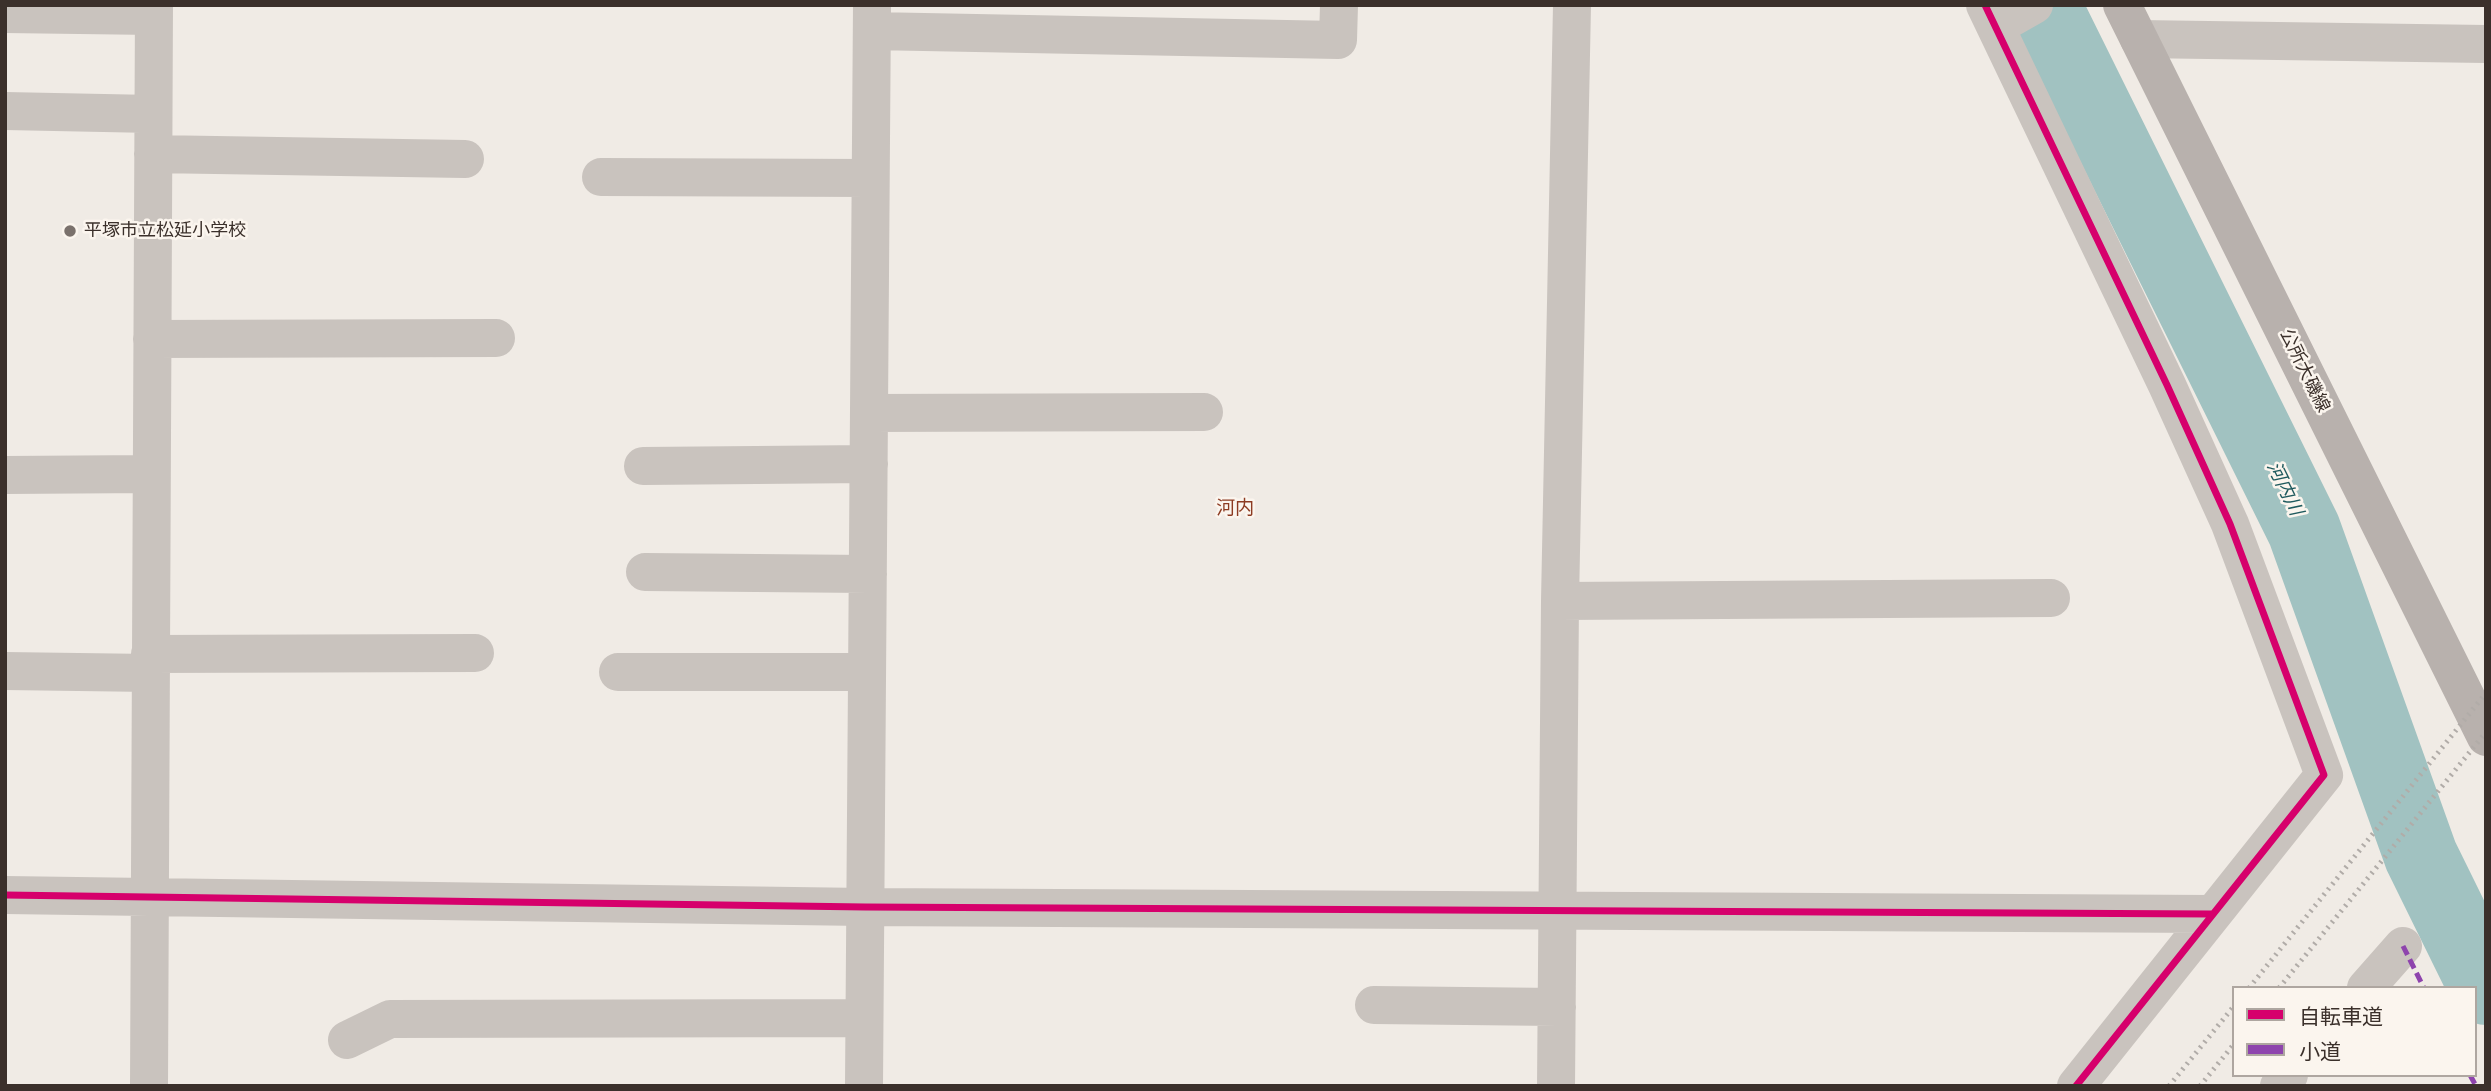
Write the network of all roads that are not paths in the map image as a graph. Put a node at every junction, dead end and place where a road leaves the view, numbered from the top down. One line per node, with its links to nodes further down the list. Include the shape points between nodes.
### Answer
1 (1339, 5): 8 (street, via 1338,40)
2 (1572, 5): 28 (street)
3 (2034, 5): 7 (street)
4 (2122, 5): 9 (main road, 公所大磯線)
5 (154, 10): 6 (street); 12 (street)
6 (5, 14)
7 (1991, 16): 39 (street, via 2230,524 2324,775)
8 (872, 18): 16 (street)
9 (2139, 39): 10 (street); 34 (main road, 公所大磯線)
10 (2486, 44)
11 (5, 111): 12 (street)
12 (153, 114): 13 (street)
13 (153, 154): 14 (street); 18 (street)
14 (465, 159)
15 (601, 177): 16 (street)
16 (870, 178): 20 (street)
17 (496, 338): 18 (street)
18 (152, 339): 23 (street)
19 (1204, 412): 20 (street)
20 (869, 413): 21 (street)
21 (869, 464): 22 (street); 26 (street)
22 (643, 466)
23 (151, 474): 24 (street); 30 (street)
24 (5, 475)
25 (645, 572): 26 (street)
26 (868, 574): 33 (street)
27 (2050, 598): 28 (street)
28 (1560, 601): 38 (street)
29 (475, 653): 30 (street)
30 (151, 663): 31 (street); 36 (street)
31 (5, 671)
32 (618, 672): 33 (street)
33 (867, 672): 37 (street)
34 (2486, 737)
35 (5, 895): 36 (street)
36 (150, 897): 37 (street); 46 (street)
37 (865, 907): 38 (street); 44 (street)
38 (1557, 912): 39 (street); 43 (street)
39 (2213, 915): 49 (street)
40 (2403, 946): 41 (street)
41 (2368, 986)
42 (1374, 1005): 43 (street)
43 (1557, 1007): 48 (street)
44 (864, 1018): 45 (street, via 390,1019); 47 (street)
45 (347, 1040)
46 (149, 1086)
47 (864, 1086)
48 (1556, 1086)
49 (2076, 1086)

